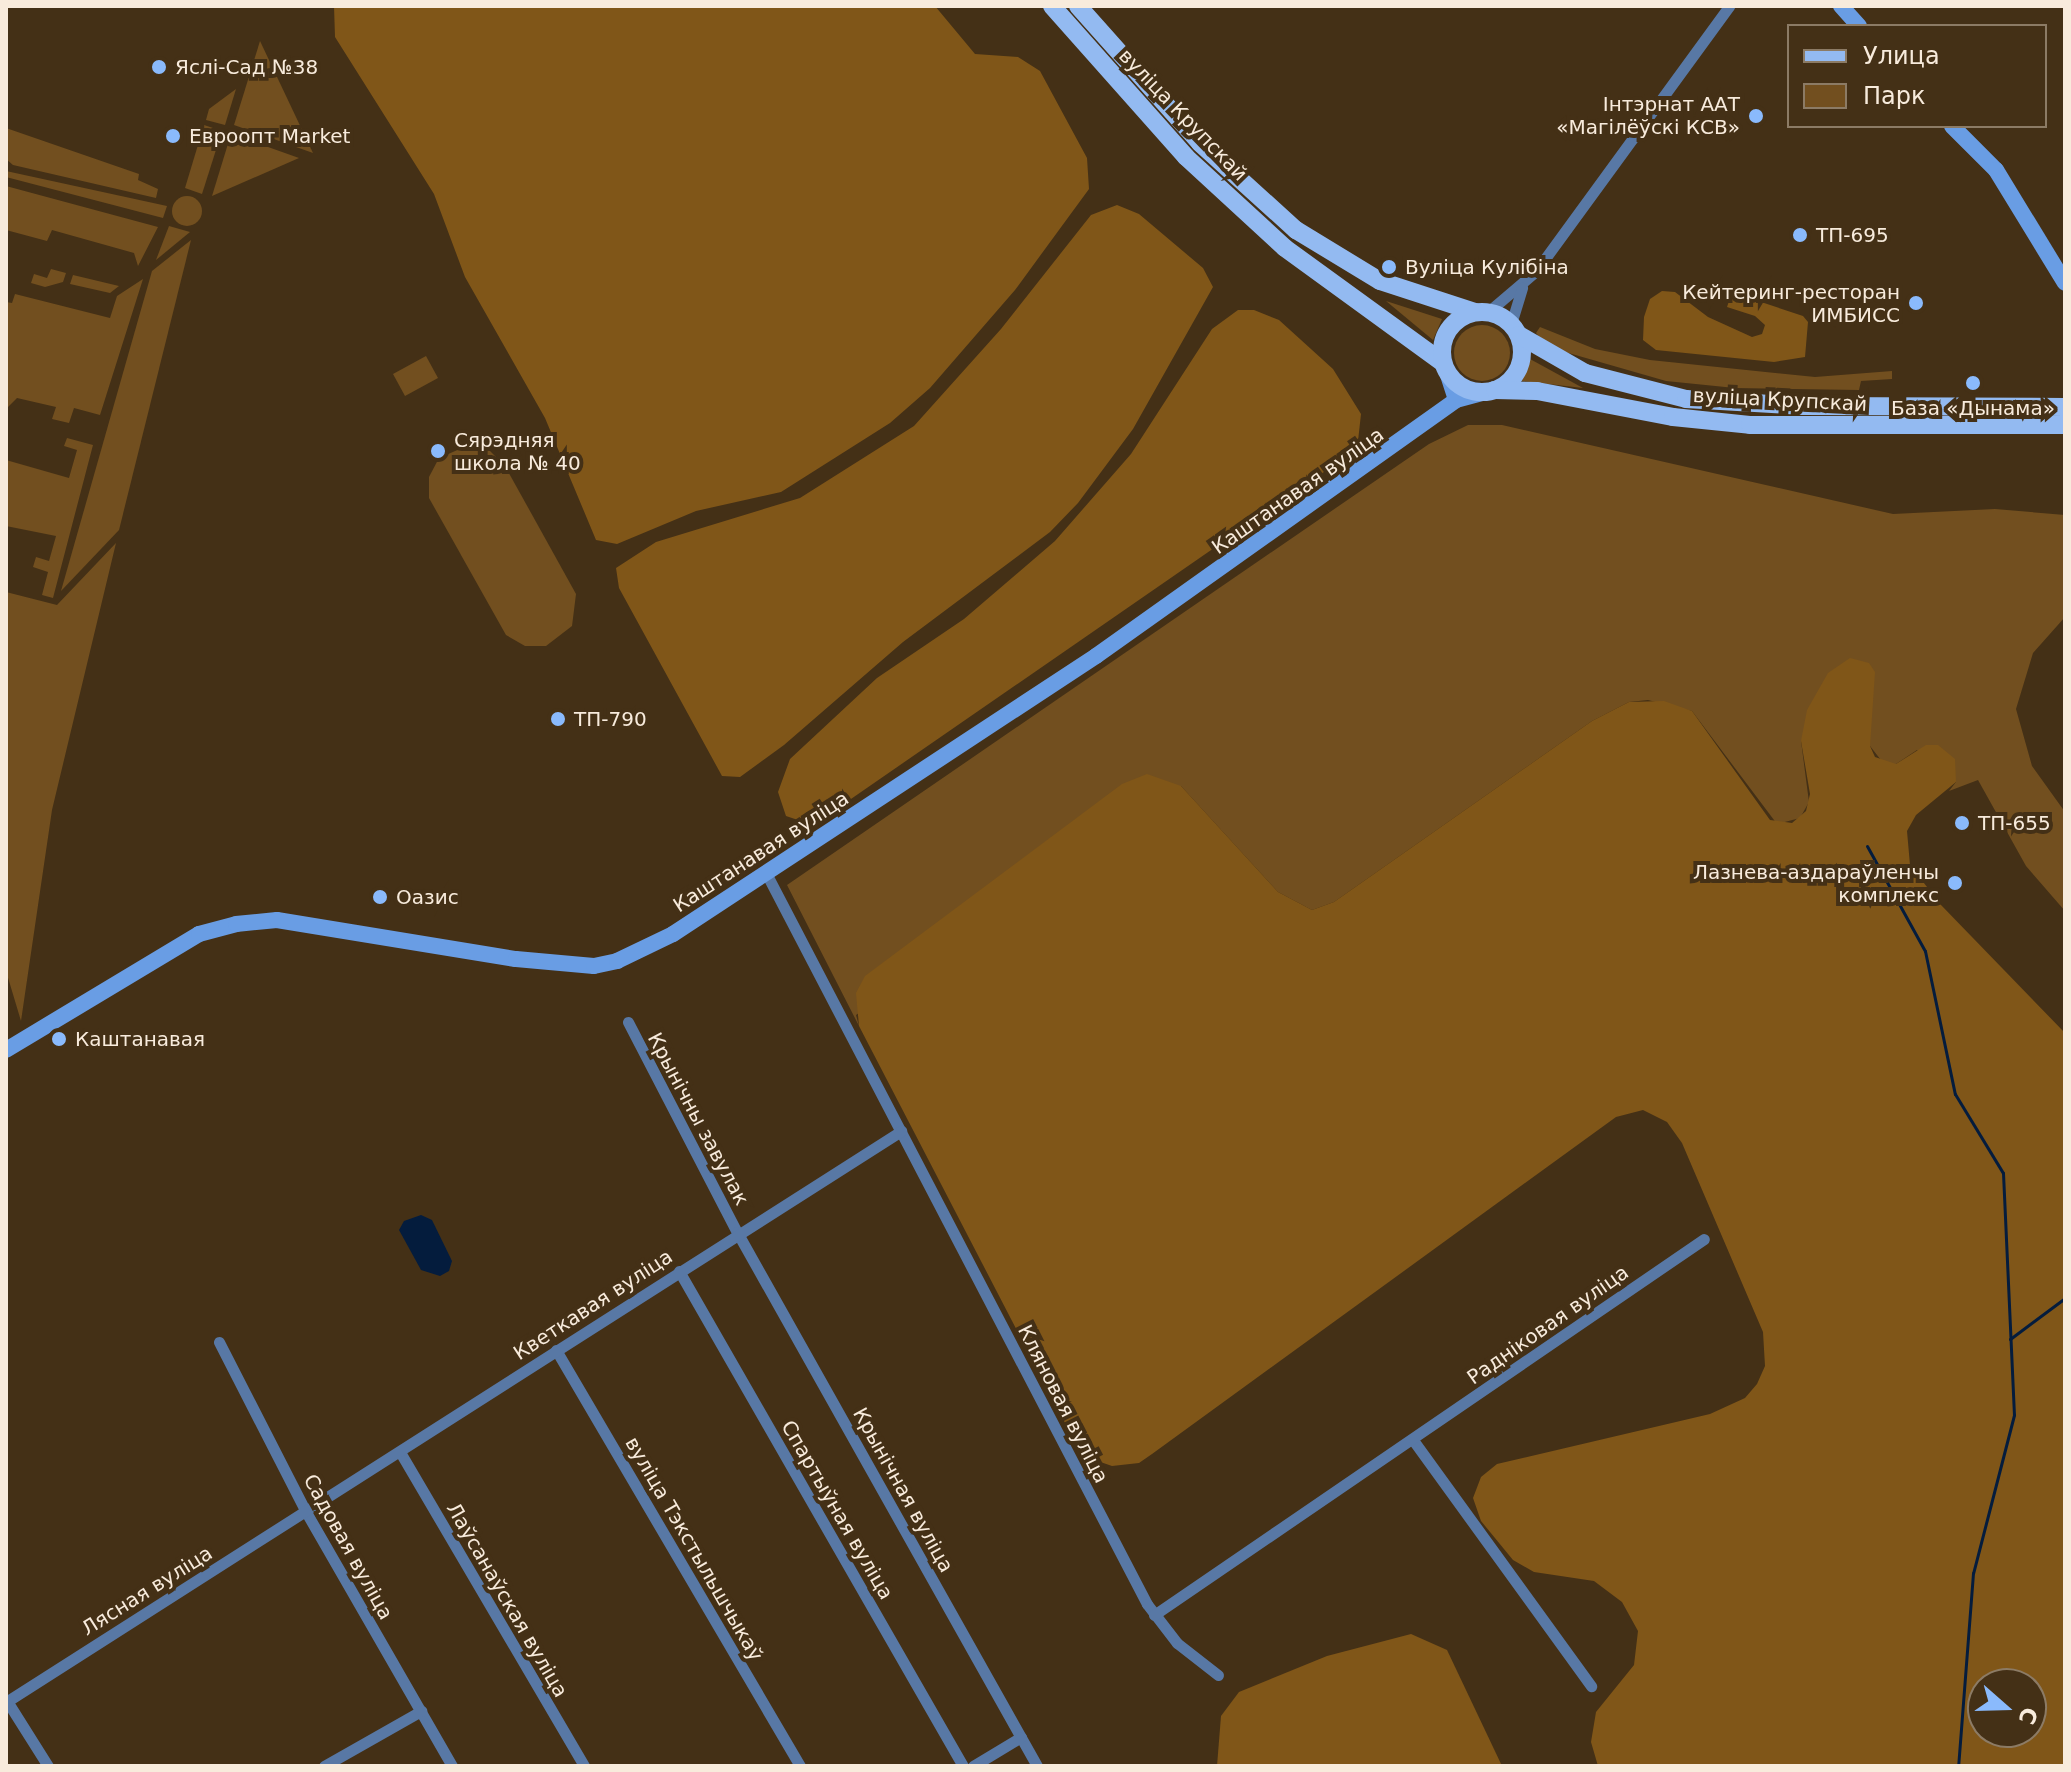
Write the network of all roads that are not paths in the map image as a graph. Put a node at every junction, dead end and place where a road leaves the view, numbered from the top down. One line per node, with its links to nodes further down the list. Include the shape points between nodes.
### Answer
1 (1052, 6): 11 (main road, вуліца Крупскай, via 1186,157 1275,238)
2 (1078, 6): 9 (main road, вуліца Крупскай, via 1200,143 1296,230 1380,281)
3 (1729, 6): 8 (street)
4 (1841, 6): 5 (main road)
5 (1857, 24)
6 (1954, 128): 7 (main road, via 1996,170)
7 (2065, 283)
8 (1523, 288): 9 (street); 10 (street)
9 (1481, 312): 10 (main road); 11 (main road, via 1452,325 1441,349)
10 (1515, 330): 12 (main road, via 1522,361 1516,374); 14 (main road, вуліца Крупскай, via 1585,373 1686,399 1803,406)
11 (1445, 369): 12 (main road, via 1469,391); 13 (main road)
12 (1489, 392): 13 (main road); 15 (main road, вуліца Крупскай, via 1537,391 1673,417 1750,425)
13 (1456, 400): 16 (main road, Каштанавая вуліца, via 1096,656)
14 (2065, 407)
15 (2065, 425)
16 (766, 873): 18 (main road, Каштанавая вуліца, via 673,934 617,961 594,966 516,959 277,920 236,924 199,934); 19 (street, Кляновая вуліца)
17 (628, 1022): 20 (street, Крынічны завулак)
18 (6, 1050)
19 (901, 1131): 20 (street, Кветкавая вуліца); 28 (street, Кляновая вуліца)
20 (737, 1232): 22 (street, Кветкавая вуліца); 33 (street, Крынічная вуліца)
21 (1704, 1239): 25 (street, Радніковая вуліца)
22 (679, 1271): 24 (street, Кветкавая вуліца); 39 (street, Спартыўная вуліца)
23 (219, 1342): 27 (street, Садовая вуліца)
24 (556, 1350): 26 (street, Кветкавая вуліца); 38 (street, вуліца Тэкстыльшчыкаў)
25 (1413, 1440): 28 (street, Радніковая вуліца); 30 (street)
26 (400, 1452): 27 (street, Кветкавая вуліца); 37 (street, Лаўсанаўская вуліца)
27 (306, 1512): 31 (street, Лясная вуліца); 32 (street, Садовая вуліца)
28 (1154, 1615): 29 (street, Кляновая вуліца, via 1177,1643)
29 (1218, 1675)
30 (1591, 1686)
31 (7, 1701): 34 (street, Лясная вуліца)
32 (421, 1711): 35 (street); 36 (street, Садовая вуліца)
33 (1021, 1737): 40 (street); 41 (street, Крынічная вуліца)
34 (48, 1766)
35 (324, 1766)
36 (452, 1766)
37 (584, 1766)
38 (800, 1766)
39 (963, 1766)
40 (973, 1766)
41 (1037, 1766)

